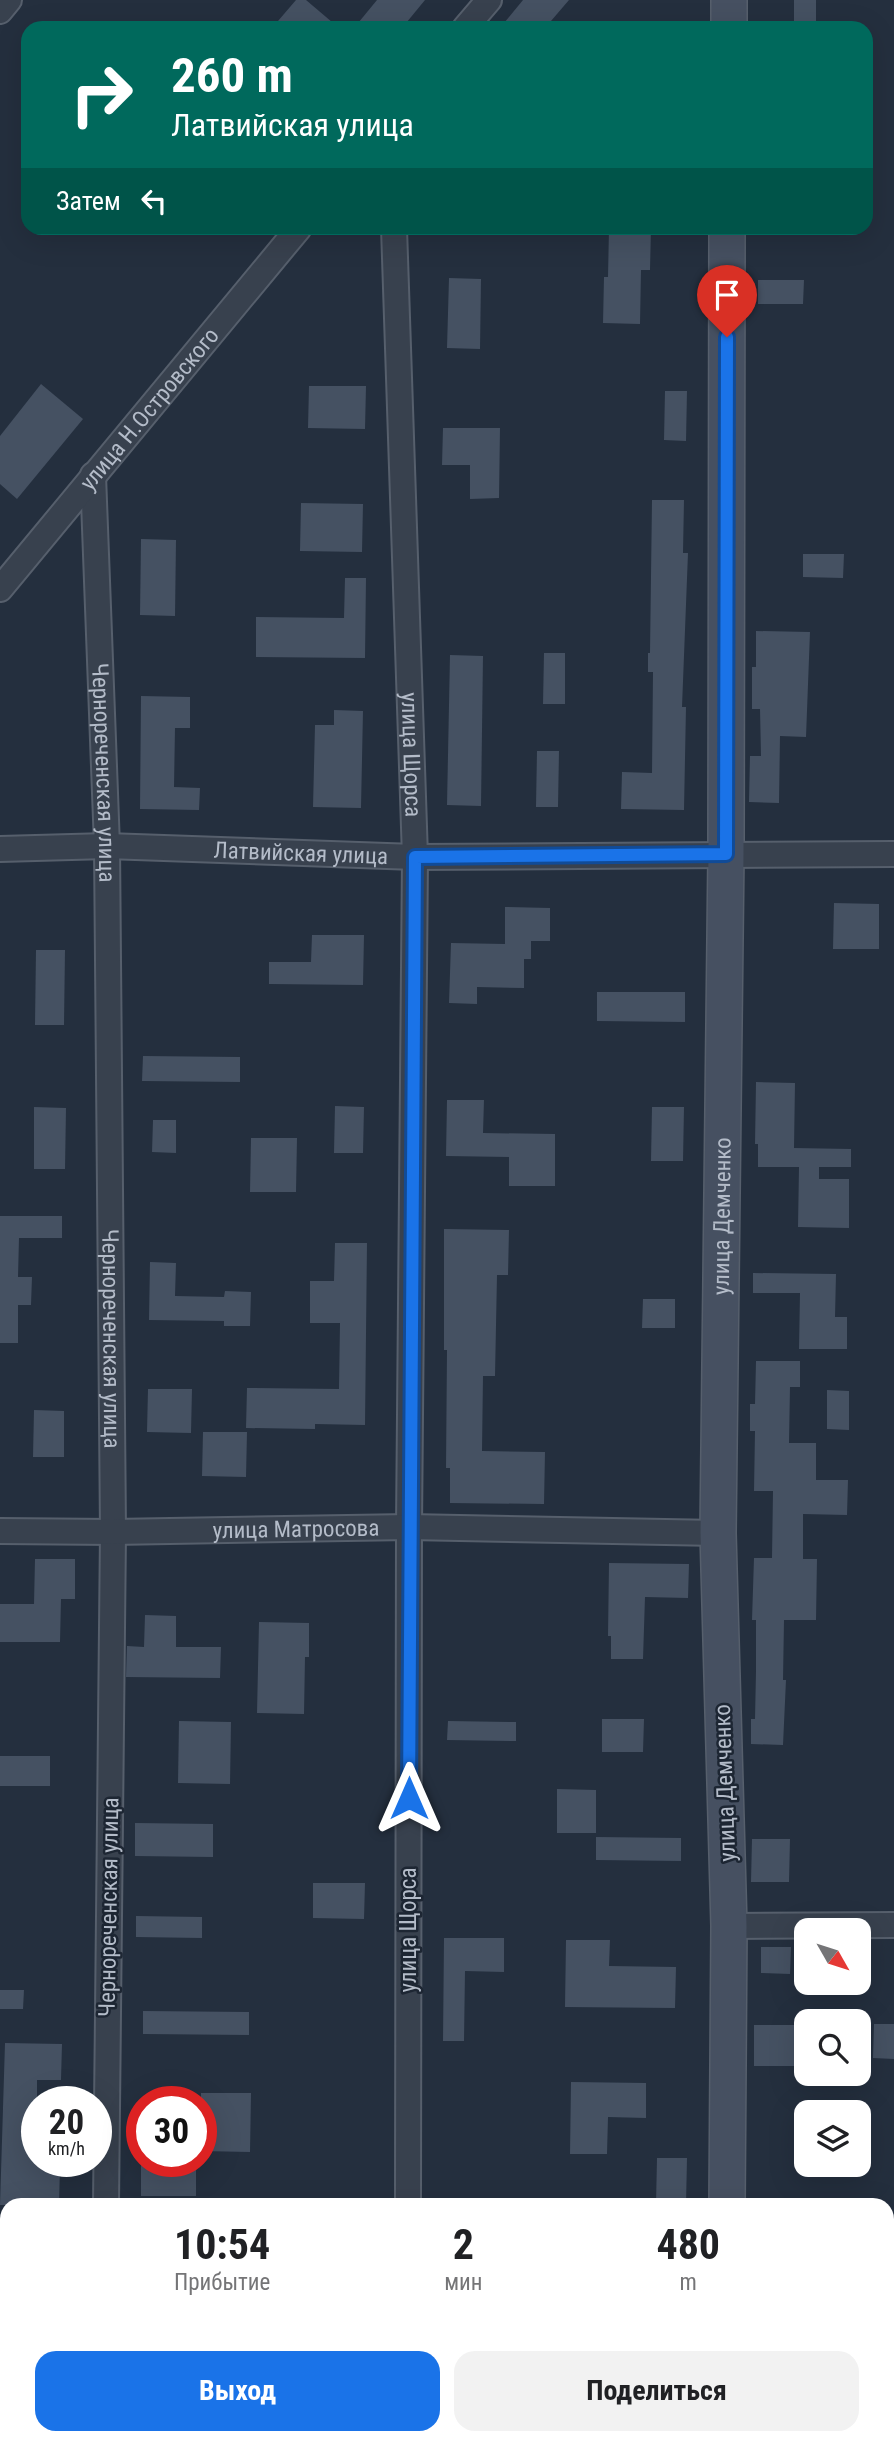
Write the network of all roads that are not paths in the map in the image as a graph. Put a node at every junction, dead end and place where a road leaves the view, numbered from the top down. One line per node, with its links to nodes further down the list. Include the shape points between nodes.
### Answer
1 (9, 0): 4 (street)
2 (489, 0): 5 (street)
3 (729, 0): 6 (street)
4 (0, 10)
5 (471, 21)
6 (729, 21)
7 (293, 235): 10 (street, улица Н.Островского)
8 (394, 235): 16 (street, улица Щорса)
9 (727, 235): 14 (street, улица Демченко)
10 (93, 475): 11 (street, улица Н.Островского); 12 (street, Чернореченская улица)
11 (0, 589)
12 (107, 846): 13 (street, Латвийская улица); 16 (street, Латвийская улица); 19 (street, Чернореченская улица)
13 (0, 849)
14 (726, 854): 15 (street, Латвийская улица); 16 (street, Латвийская улица); 20 (street, улица Демченко)
15 (894, 854)
16 (415, 857): 17 (street, улица Щорса)
17 (409, 1527): 19 (street, улица Матросова); 20 (street, улица Матросова); 24 (street, улица Щорса)
18 (0, 1531): 19 (street, улица Матросова)
19 (113, 1532): 23 (street, Чернореченская улица)
20 (718, 1533): 22 (street, улица Демченко)
21 (894, 1924): 22 (street)
22 (729, 1926): 25 (street, улица Демченко)
23 (106, 2198)
24 (408, 2198)
25 (727, 2198)

